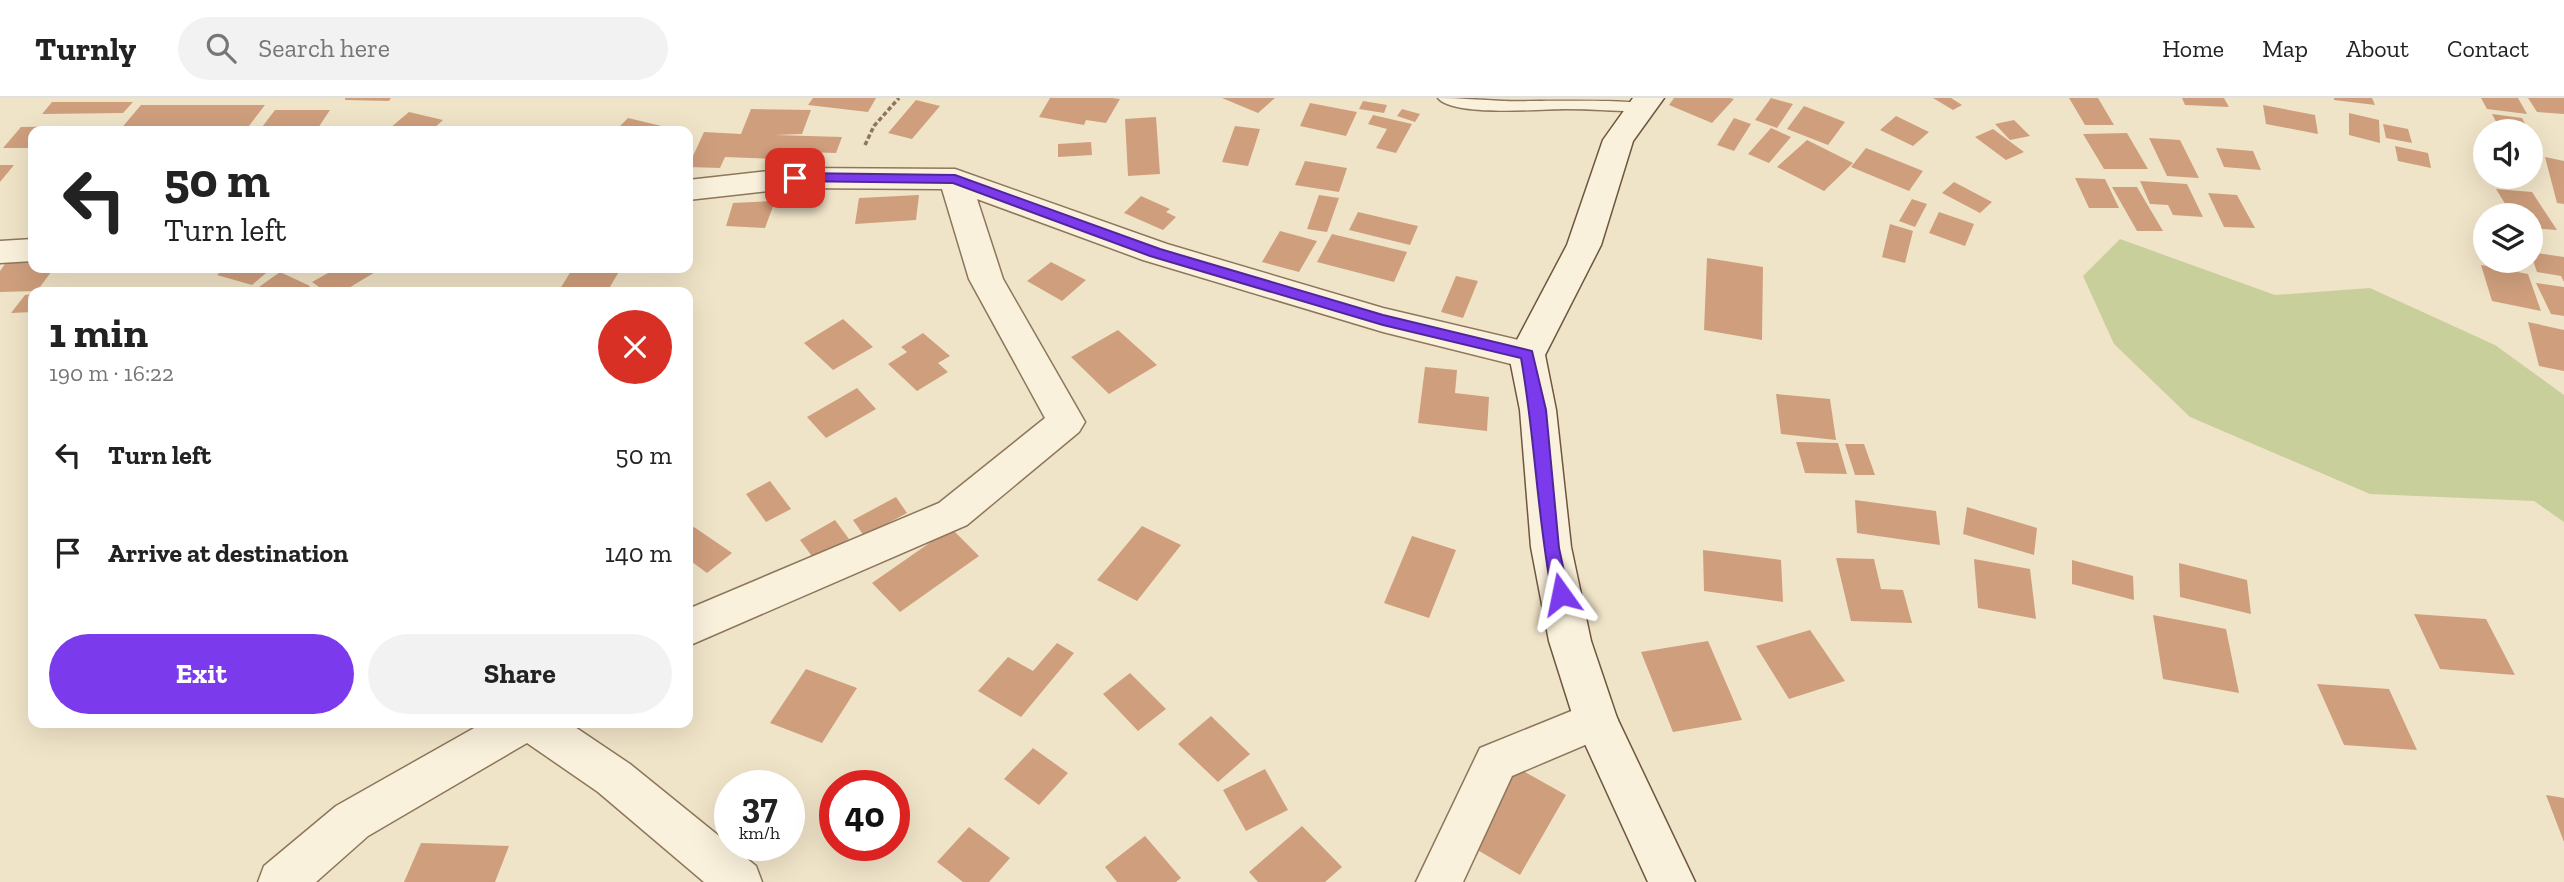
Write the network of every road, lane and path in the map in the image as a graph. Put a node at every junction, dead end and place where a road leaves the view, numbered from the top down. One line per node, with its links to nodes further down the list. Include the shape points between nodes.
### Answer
1 (899, 98): 4 (path, via 874,126)
2 (1448, 98): 3 (lane, via 1503,107)
3 (1646, 102): 9 (street, via 1618,140 1584,245)
4 (850, 178): 5 (street); 6 (street, via 795,178)
5 (955, 179): 9 (street, via 1155,252 1383,320); 10 (street, via 986,279 1066,422 953,514)
6 (693, 189)
7 (28, 250): 8 (street)
8 (0, 252)
9 (1527, 355): 11 (street, via 1538,410 1551,548 1570,641)
10 (693, 626)
11 (1596, 720): 16 (street, via 1496,762); 17 (street)
12 (514, 728): 14 (street, via 352,821)
13 (541, 728): 15 (street, via 614,778)
14 (281, 882)
15 (739, 882)
16 (1439, 882)
17 (1672, 882)

